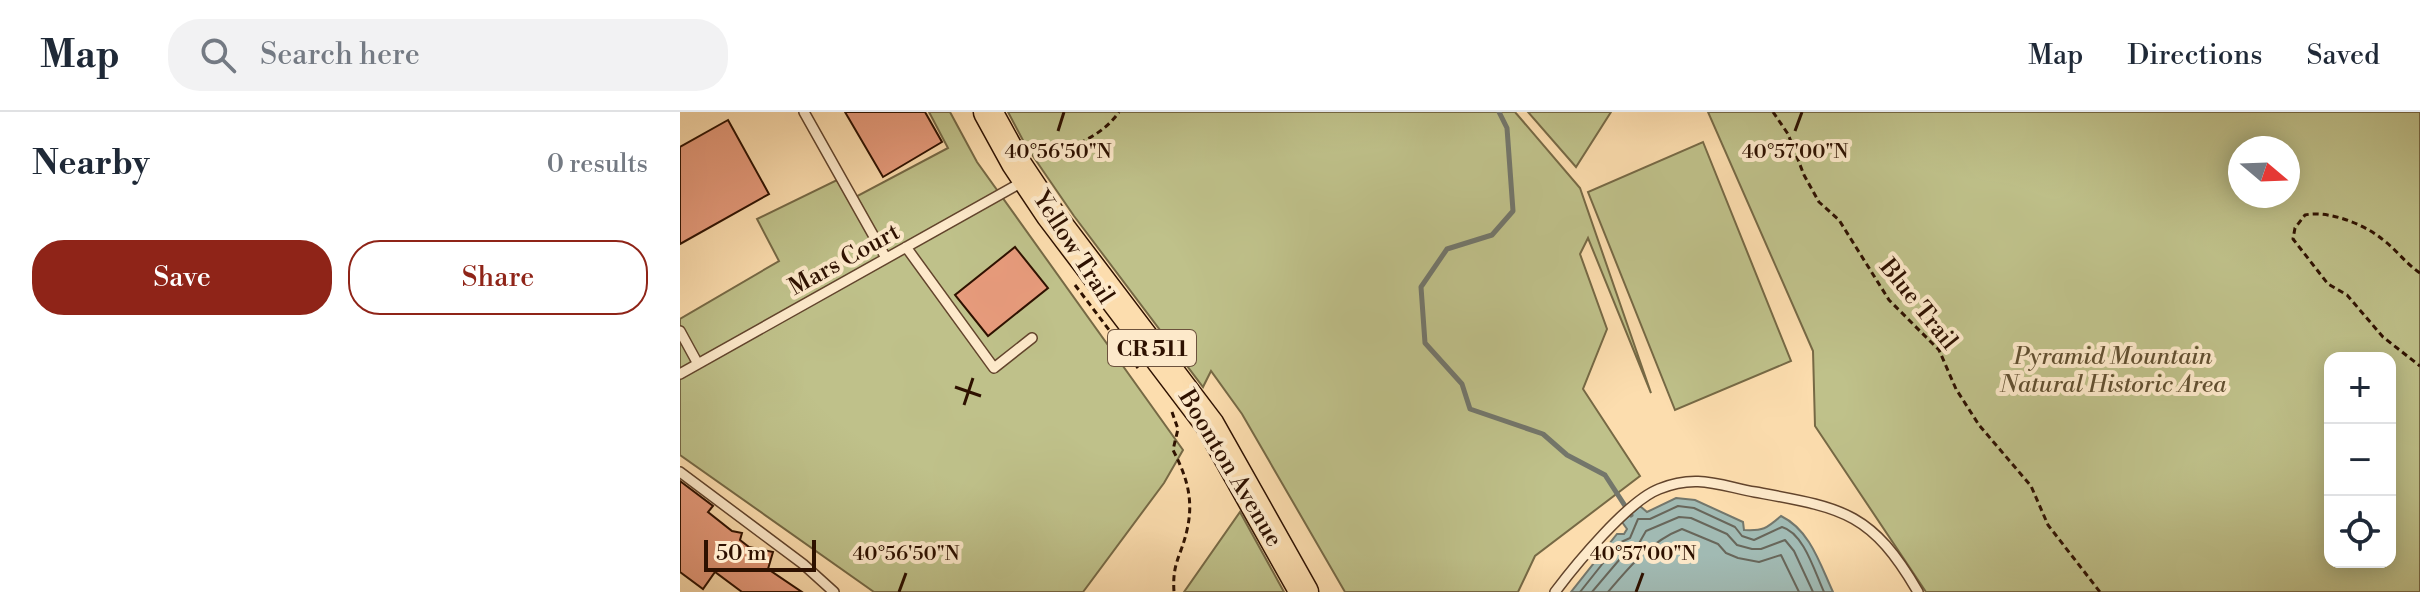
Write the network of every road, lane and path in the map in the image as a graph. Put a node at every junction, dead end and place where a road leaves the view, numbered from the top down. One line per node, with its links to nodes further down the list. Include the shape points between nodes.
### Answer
1 (804, 112): 8 (lane)
2 (988, 112): 6 (main road, Boonton Avenue / CR 511)
3 (1119, 112): 5 (path, via 1085,142)
4 (1773, 112): 24 (path, Blue Trail, via 1819,202 1839,220 1889,300 1939,350 1979,425 2031,486 2048,525)
5 (1061, 151)
6 (1027, 179): 7 (lane, Mars Court); 21 (main road, Boonton Avenue / CR 511, via 1210,425)
7 (906, 247): 8 (lane, Mars Court); 12 (lane, via 994,368)
8 (886, 258): 13 (lane, Mars Court)
9 (2420, 273): 14 (path, via 2382,239 2355,225 2317,213 2305,215 2295,228 2293,239 2328,284 2347,295 2383,337)
10 (1069, 277): 15 (path, Yellow Trail)
11 (680, 331): 13 (lane)
12 (1032, 338)
13 (698, 364): 16 (lane, Mars Court)
14 (2420, 366)
15 (1140, 371)
16 (680, 374)
17 (1170, 407): 20 (path, via 1178,429 1173,450 1191,494 1188,528 1172,569)
18 (680, 472): 19 (lane)
19 (838, 592)
20 (1174, 592)
21 (1304, 592)
22 (1558, 592): 23 (lane, via 1617,521 1644,498 1694,479 1816,502 1846,513 1883,539)
23 (1918, 592)
24 (2100, 592)

